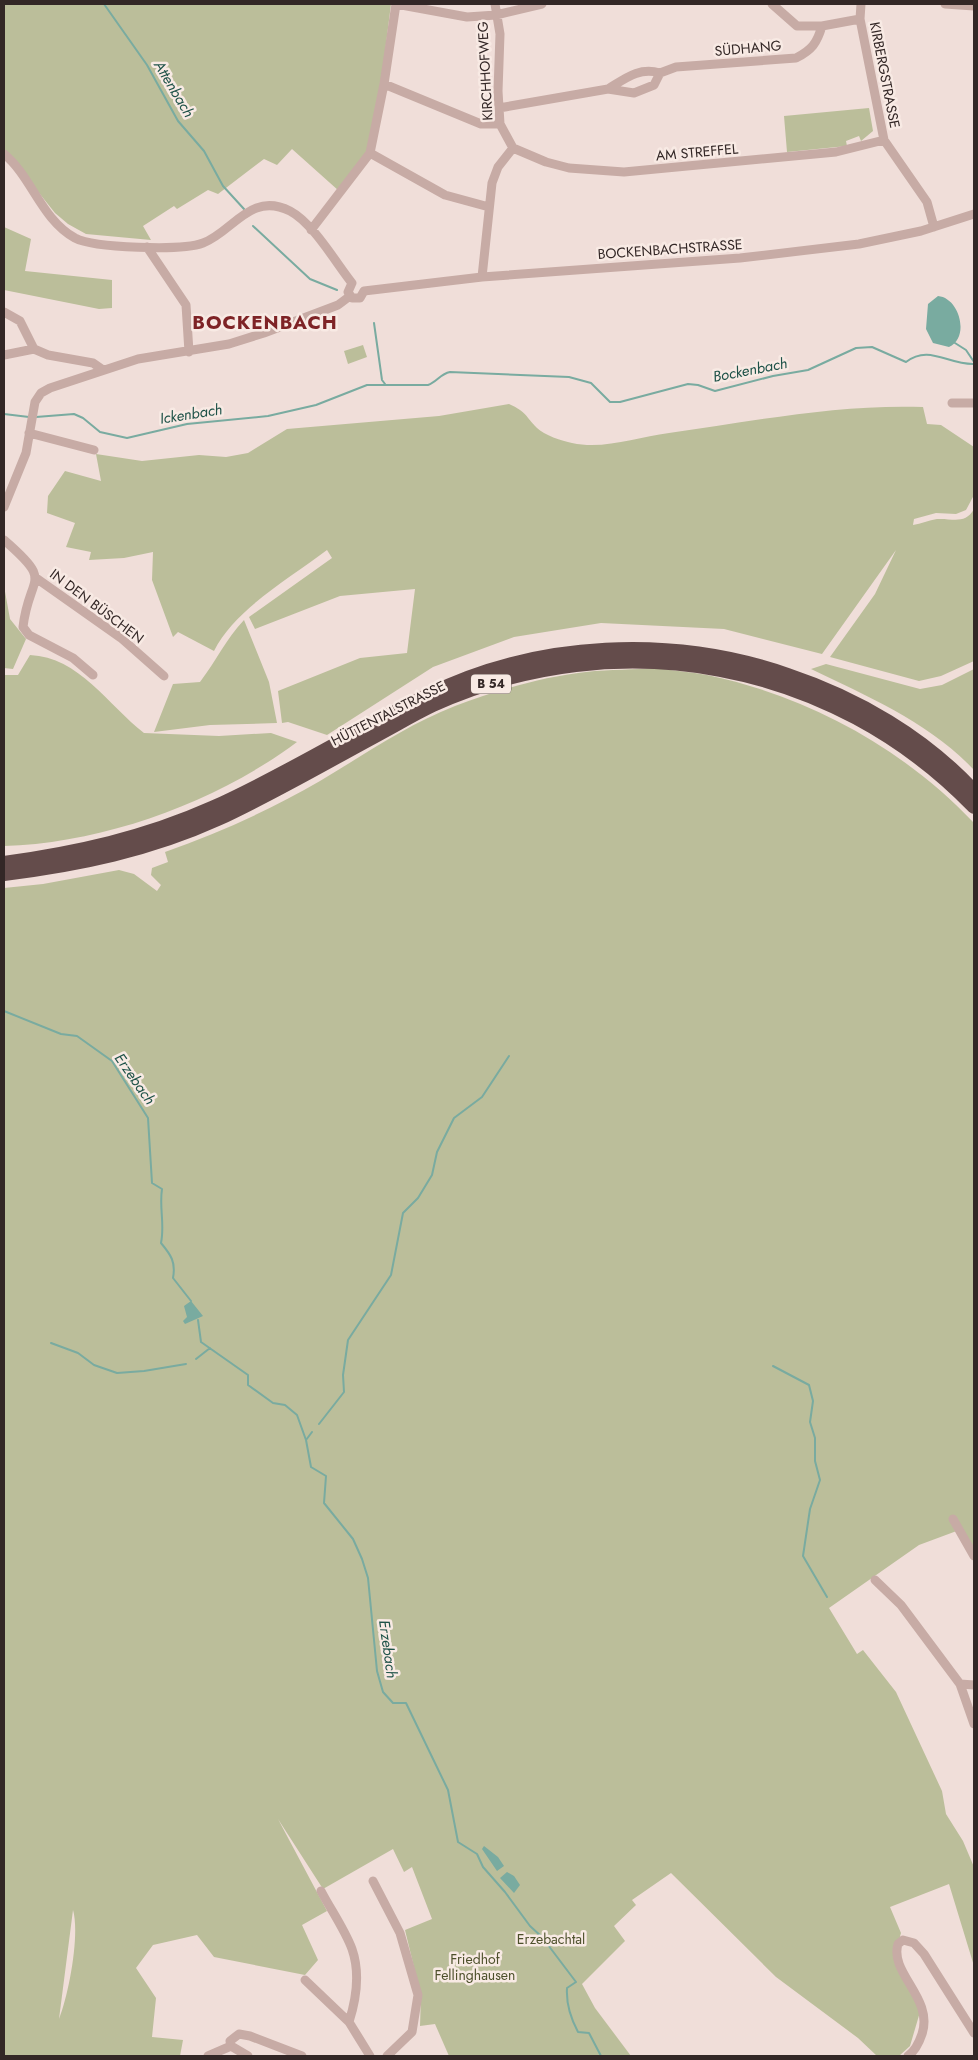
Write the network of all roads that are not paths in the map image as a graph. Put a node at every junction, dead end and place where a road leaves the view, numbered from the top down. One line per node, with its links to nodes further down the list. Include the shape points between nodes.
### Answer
1 (396, 4): 8 (street, via 467,18); 12 (street)
2 (494, 4): 8 (street, KIRCHHOFWEG)
3 (542, 4): 8 (street)
4 (772, 4): 10 (street, via 797,26)
5 (861, 4): 9 (street, KIRBERGSTRASSE)
6 (944, 4): 7 (street)
7 (974, 6)
8 (496, 15): 14 (street, KIRCHHOFWEG, via 500,34)
9 (860, 19): 10 (street); 16 (street, KIRBERGSTRASSE)
10 (822, 26): 11 (street, SÜDHANG, via 810,51 796,58 676,67)
11 (660, 73): 13 (street, SÜDHANG, via 647,69); 13 (street, SÜDHANG, via 654,85 634,93)
12 (384, 84): 15 (street, via 482,124); 18 (street)
13 (608, 89): 14 (street, SÜDHANG)
14 (499, 108): 15 (street, KIRCHHOFWEG)
15 (500, 124): 17 (street, KIRCHHOFWEG)
16 (884, 140): 17 (street, AM STREFFEL, via 836,152 624,172 569,168); 22 (street, KIRBERGSTRASSE, via 927,202)
17 (514, 148): 20 (street, via 494,174)
18 (370, 153): 20 (street, via 444,195); 23 (street)
19 (4, 154): 24 (street, via 52,217 74,238)
20 (489, 207): 25 (street)
21 (974, 214): 22 (street, BOCKENBACHSTRASSE)
22 (934, 227): 25 (street, BOCKENBACHSTRASSE, via 859,244 740,258)
23 (311, 230): 24 (street, via 300,217 268,206 240,216 203,243); 26 (street)
24 (147, 247): 31 (street, via 186,305)
25 (482, 277): 27 (street, BOCKENBACHSTRASSE)
26 (352, 283): 27 (street, via 360,284); 28 (street, via 348,290)
27 (364, 291): 28 (street, via 360,298)
28 (350, 296): 31 (street, via 338,305 264,334)
29 (4, 312): 30 (street, via 20,321)
30 (34, 349): 32 (street); 33 (street, via 48,355 93,363)
31 (190, 352): 33 (street, via 138,360)
32 (4, 355)
33 (103, 370): 36 (street, via 41,393 35,402)
34 (974, 403): 35 (street)
35 (952, 404)
36 (29, 433): 37 (street); 38 (street, via 26,453)
37 (94, 450)
38 (4, 506)
39 (4, 540): 40 (street, via 29,562)
40 (36, 578): 41 (street, via 23,627 29,635 73,658); 42 (street, IN DEN BÜSCHEN, via 121,638)
41 (93, 675)
42 (164, 676)
43 (974, 791): 45 (highway, HÜTTENTALSTRASSE / B 54, via 927,750 883,718 813,684 764,667 713,656 663,650 611,650 562,654 513,664 430,694 265,783 154,831 93,849)
44 (974, 807): 46 (highway, HÜTTENTALSTRASSE / B 54, via 919,757 875,727 808,694 760,678 710,667 612,661 515,676 433,705 224,816 157,842 96,860)
45 (4, 863)
46 (4, 874)
47 (953, 1519): 48 (street)
48 (974, 1556)
49 (875, 1580): 50 (street, via 901,1605)
50 (960, 1684): 51 (street); 52 (street)
51 (974, 1685)
52 (974, 1724)
53 (373, 1881): 63 (street, via 400,1933 418,1995 412,2032)
54 (321, 1891): 56 (street, via 352,1950 356,1979)
55 (305, 1980): 56 (street)
56 (349, 2022): 62 (street)
57 (974, 2033): 64 (street, via 924,1954 914,1943 903,1940 898,1944 897,1958 920,2001 925,2018 916,2048)
58 (231, 2046): 59 (street); 60 (street); 61 (street, via 230,2041 239,2034)
59 (208, 2056)
60 (248, 2056)
61 (302, 2056)
62 (370, 2056)
63 (387, 2056)
64 (908, 2056)

